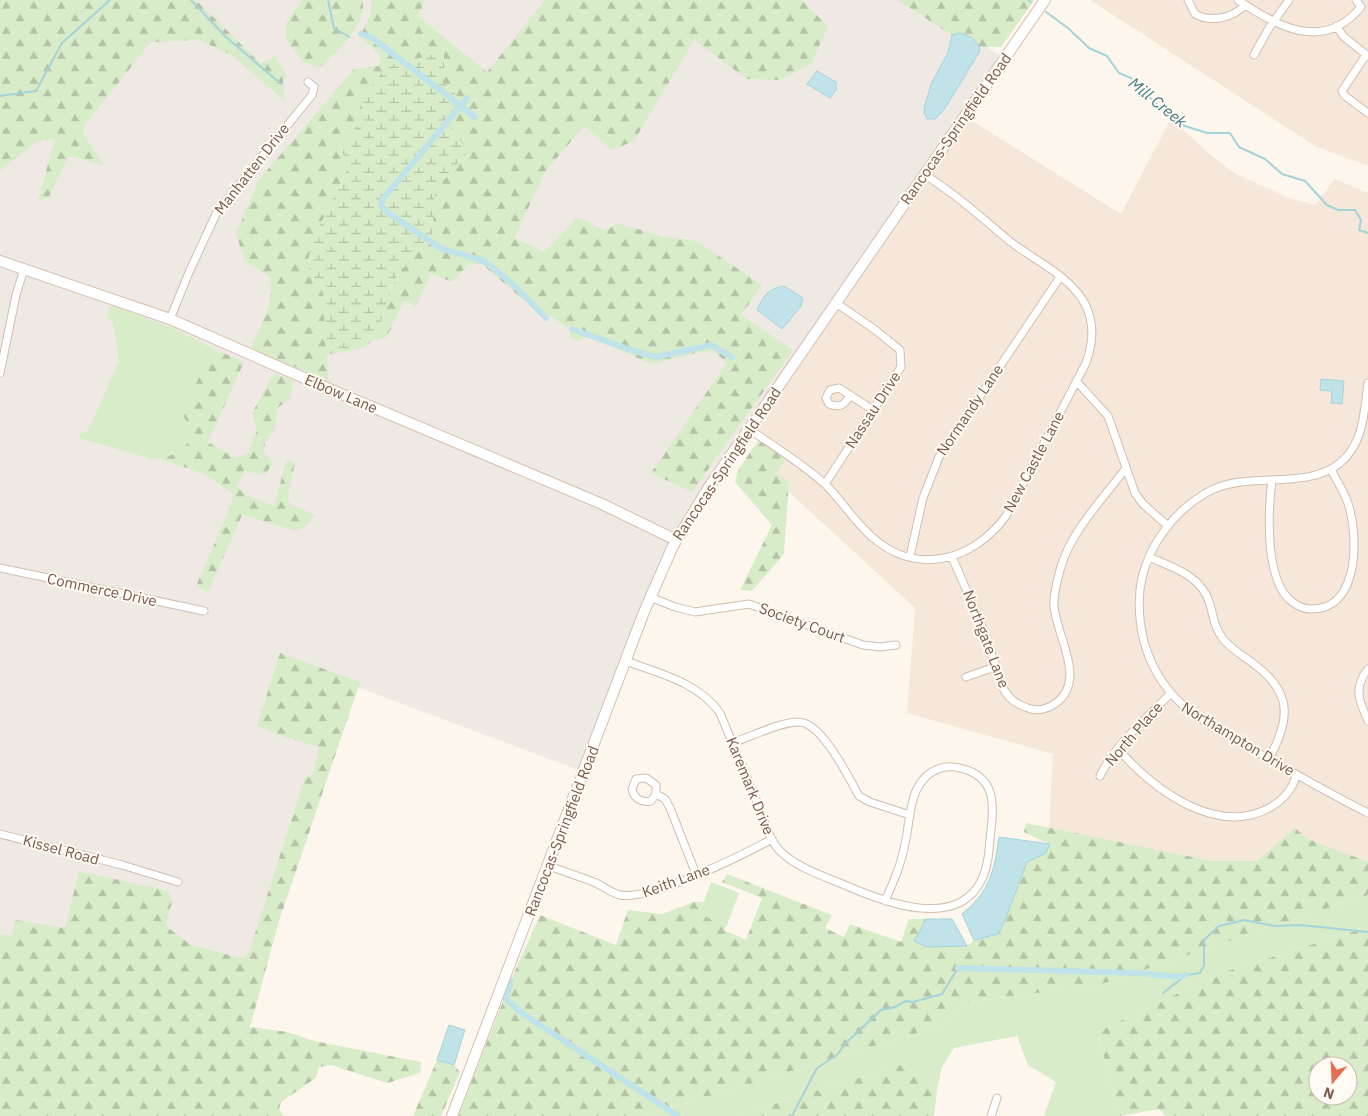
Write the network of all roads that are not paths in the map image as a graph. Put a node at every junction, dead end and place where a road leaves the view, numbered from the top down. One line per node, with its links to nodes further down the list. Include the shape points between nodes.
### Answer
1 (1045, 0): 13 (main road, Rancocas-Springfield Road)
2 (1188, 0): 6 (street, via 1195,14 1210,19 1231,15)
3 (1238, 0): 6 (street)
4 (1289, 0): 7 (street)
5 (1356, 0): 8 (street, via 1361,7)
6 (1245, 5): 7 (street)
7 (1272, 23): 8 (street, via 1307,32); 9 (street)
8 (1336, 26): 10 (street)
9 (1254, 55)
10 (1367, 56): 12 (street, via 1342,90 1345,96)
11 (308, 82): 18 (street, Manhatten Drive, via 314,87 312,95 217,212)
12 (1368, 113)
13 (925, 175): 16 (street, New Castle Lane, via 956,195 1011,242); 17 (main road, Rancocas-Springfield Road)
14 (0, 261): 15 (main road, Elbow Lane)
15 (24, 269): 18 (main road, Elbow Lane); 19 (street)
16 (1060, 277): 20 (street, New Castle Lane, via 1081,298 1092,321 1091,347); 31 (street, Normandy Lane, via 938,457 923,498)
17 (836, 303): 23 (street, Nassau Drive, via 900,350 901,367); 24 (main road, Rancocas-Springfield Road)
18 (170, 319): 30 (main road, Elbow Lane, via 602,504)
19 (0, 373)
20 (1077, 382): 25 (street, via 1108,416); 33 (street, New Castle Lane, via 1006,516 980,543)
21 (1368, 384): 26 (street, Northampton Drive, via 1360,433 1347,456)
22 (850, 395): 23 (street)
23 (873, 410): 28 (street, Nassau Drive)
24 (749, 429): 28 (street, New Castle Lane); 30 (main road, Rancocas-Springfield Road)
25 (1126, 468): 29 (street, via 1139,499); 39 (street, Northgate Lane, via 1076,535 1060,570 1054,600 1070,667 1070,680 1065,692 1046,708 1035,710 1025,707 1010,700)
26 (1330, 469): 27 (street, Northampton Drive); 27 (street, via 1350,510 1352,561 1345,590 1333,603 1321,608 1297,605 1280,587 1268,526)
27 (1272, 480): 29 (street, Northampton Drive, via 1233,482 1215,488 1192,502)
28 (825, 484): 31 (street, New Castle Lane, via 871,537)
29 (1168, 526): 32 (street, Northampton Drive)
30 (676, 540): 35 (main road, Rancocas-Springfield Road)
31 (910, 556): 33 (street, New Castle Lane)
32 (1149, 557): 42 (street, Northampton Drive, via 1140,593 1140,623 1150,661); 46 (street, via 1196,580 1206,593 1221,637 1277,688 1286,713 1282,732)
33 (952, 558): 39 (street, Northgate Lane, via 980,621)
34 (0, 568): 36 (street, Commerce Drive)
35 (650, 597): 37 (street, Society Court, via 695,612 749,604 863,646); 38 (main road, Rancocas-Springfield Road)
36 (204, 611)
37 (896, 645)
38 (626, 661): 44 (street, Karemark Drive, via 707,696 720,713); 54 (main road, Rancocas-Springfield Road)
39 (995, 667): 41 (street)
40 (1368, 669): 43 (street, via 1358,693)
41 (966, 677)
42 (1170, 694): 45 (street, North Place); 46 (street, Northampton Drive, via 1192,714)
43 (1368, 721)
44 (732, 743): 51 (street, via 789,723 806,722 819,732 859,796); 53 (street, Karemark Drive)
45 (1118, 749): 47 (street, via 1146,776 1180,800 1207,812 1239,818 1278,803 1292,788); 48 (street, North Place)
46 (1269, 759): 47 (street, Northampton Drive)
47 (1296, 775): 50 (street, Northampton Drive)
48 (1100, 776)
49 (656, 794): 55 (street, via 665,799 670,808)
50 (1368, 813)
51 (910, 815): 57 (street, Karemark Drive, via 898,872); 57 (street, Karemark Drive, via 912,800 924,777 946,766 976,774 987,783 994,807 986,870 980,884 961,902 948,908 928,909)
52 (0, 834): 56 (street, Kissel Road)
53 (772, 839): 55 (street, Keith Lane, via 737,858); 57 (street, Karemark Drive, via 780,851 799,864)
54 (549, 866): 55 (street, Keith Lane, via 619,895 631,896 664,888); 59 (main road, Rancocas-Springfield Road)
55 (696, 874)
56 (178, 882)
57 (885, 901)
58 (997, 1098): 60 (street)
59 (452, 1116)
60 (991, 1116)

